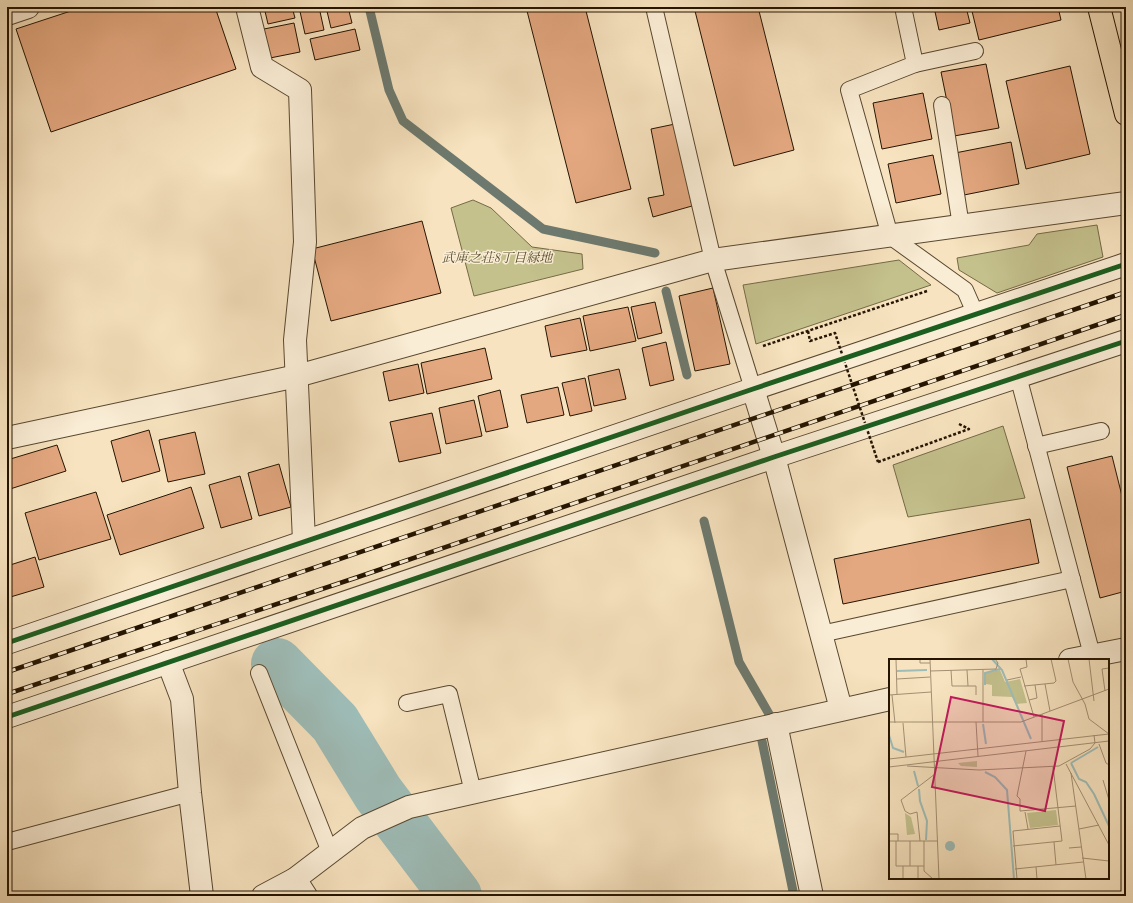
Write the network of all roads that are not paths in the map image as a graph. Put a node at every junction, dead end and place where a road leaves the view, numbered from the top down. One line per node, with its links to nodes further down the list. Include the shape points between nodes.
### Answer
1 (28, 7): 6 (street)
2 (247, 7): 18 (street, via 262,67 300,90 305,242 295,340)
3 (654, 7): 14 (lane)
4 (903, 7): 8 (lane)
5 (1099, 7): 10 (main road)
6 (7, 14)
7 (975, 51): 8 (lane)
8 (916, 64): 13 (lane, via 849,90)
9 (942, 105): 12 (lane)
10 (1126, 114)
11 (1126, 203): 12 (street)
12 (962, 226): 13 (street)
13 (890, 236): 14 (street); 16 (lane, via 966,290)
14 (713, 260): 18 (street); 20 (lane)
15 (1126, 264): 16 (street)
16 (976, 315): 20 (street)
17 (1126, 341): 19 (street)
18 (297, 376): 22 (street); 25 (street)
19 (1018, 376): 23 (lane); 24 (street)
20 (753, 389): 24 (street); 25 (street)
21 (1101, 431): 23 (lane)
22 (7, 438)
23 (1036, 446): 26 (lane)
24 (774, 457): 27 (street); 32 (street)
25 (304, 541): 28 (street)
26 (1072, 579): 27 (lane); 30 (lane)
27 (821, 634): 36 (street)
28 (7, 643)
29 (1126, 649): 30 (street)
30 (1092, 655): 31 (street)
31 (1074, 659)
32 (168, 662): 37 (street); 40 (street, via 182,699)
33 (259, 673): 42 (lane)
34 (889, 699): 36 (street)
35 (408, 703): 39 (lane, via 449,694)
36 (841, 709): 38 (street)
37 (7, 717)
38 (776, 724): 39 (street); 46 (street)
39 (473, 792): 42 (street, via 409,807 362,828)
40 (190, 793): 41 (lane); 44 (street)
41 (7, 842)
42 (330, 852): 43 (street)
43 (301, 887): 45 (street)
44 (202, 896)
45 (262, 896)
46 (812, 896)

